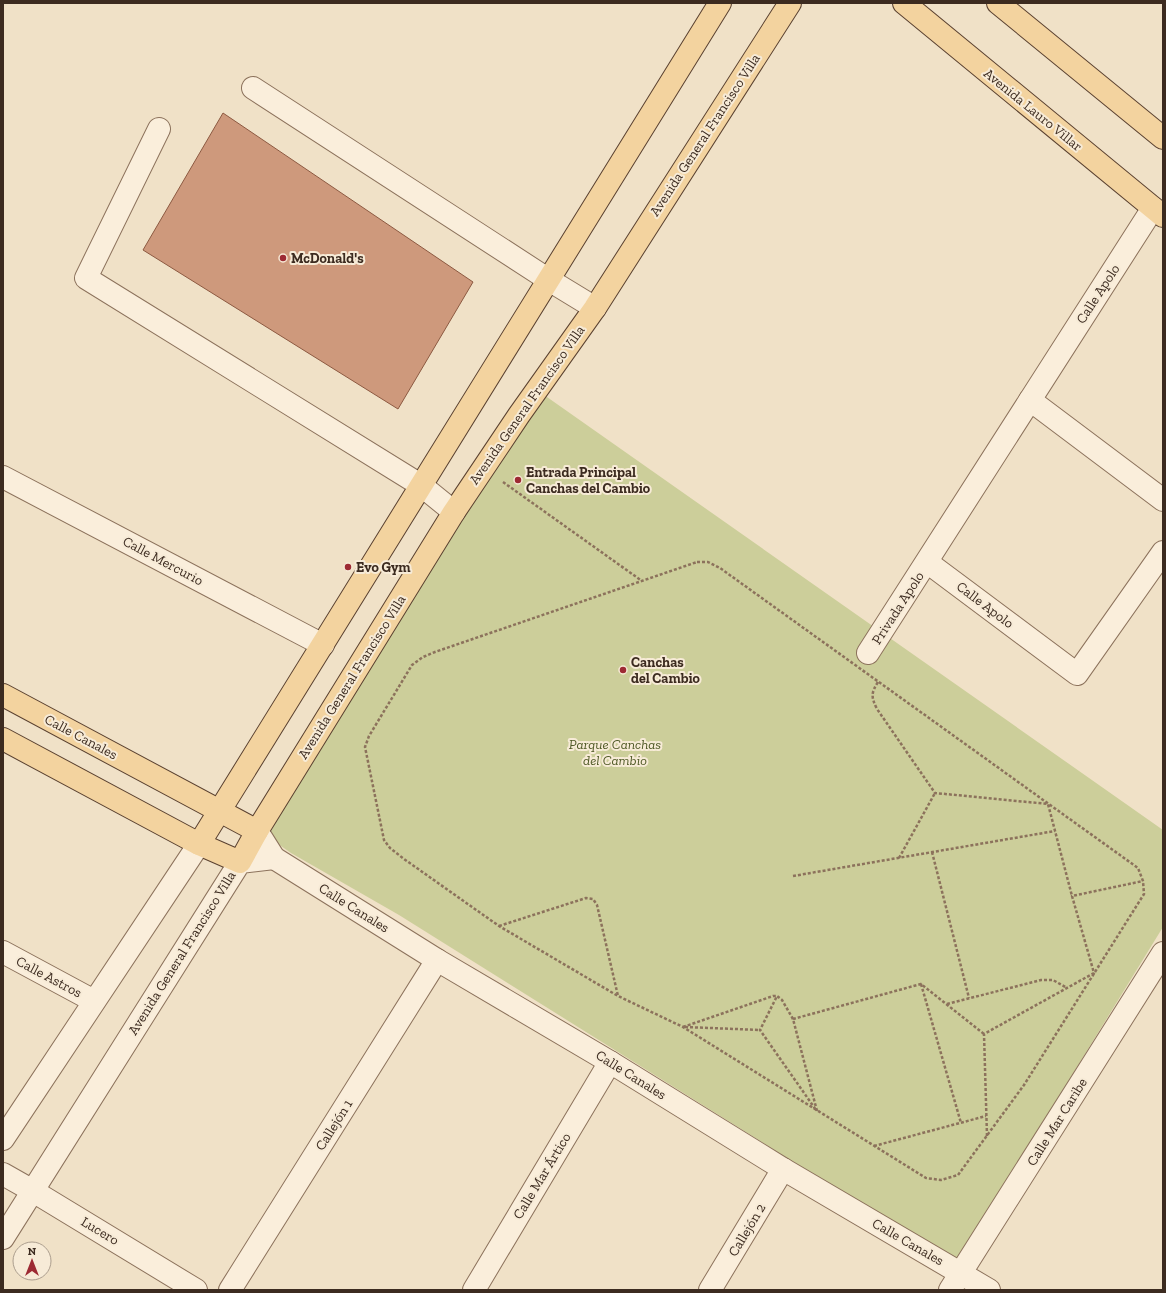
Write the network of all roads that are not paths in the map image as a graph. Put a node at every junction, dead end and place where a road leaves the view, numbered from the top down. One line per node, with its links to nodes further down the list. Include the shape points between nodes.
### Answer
1 (720, 3): 9 (main road)
2 (790, 3): 10 (main road, Avenida General Francisco Villa)
3 (904, 3): 8 (main road, Avenida Lauro Villar)
4 (998, 3): 7 (main road)
5 (253, 88): 9 (street)
6 (159, 129): 13 (street, via 86,278)
7 (1163, 138)
8 (1158, 212): 11 (street, Calle Apolo)
9 (549, 280): 10 (street); 13 (main road)
10 (594, 308): 15 (main road, Avenida General Francisco Villa)
11 (1030, 400): 14 (street); 17 (street, Calle Apolo)
12 (3, 477): 18 (street, Calle Mercurio)
13 (422, 486): 15 (street); 18 (main road)
14 (1163, 500)
15 (454, 512): 23 (main road, Avenida General Francisco Villa)
16 (1163, 552): 17 (street, Calle Apolo, via 1077,674)
17 (927, 562): 19 (street, Privada Apolo)
18 (324, 645): 22 (main road)
19 (868, 653)
20 (3, 695): 22 (main road, Calle Canales)
21 (3, 739): 24 (main road)
22 (220, 811): 23 (main road, Calle Canales); 24 (main road)
23 (257, 831): 25 (street, Calle Canales); 26 (main road, Avenida General Francisco Villa)
24 (199, 844): 26 (main road); 30 (street)
25 (274, 858): 26 (street); 29 (street, Calle Canales)
26 (240, 862): 35 (street, Avenida General Francisco Villa)
27 (3, 952): 30 (street, Calle Astros)
28 (1163, 953): 37 (street, Calle Mar Caribe)
29 (437, 960): 31 (street, Calle Canales); 39 (street, Callejón 1)
30 (94, 1001): 32 (street)
31 (610, 1062): 33 (street, Calle Canales); 40 (street, Calle Mar Ártico)
32 (3, 1139)
33 (783, 1169): 37 (street, Calle Canales); 41 (street, Callejón 2)
34 (3, 1174): 35 (street, Lucero)
35 (33, 1191): 36 (street, Avenida General Francisco Villa); 38 (street, Lucero)
36 (3, 1238)
37 (956, 1281): 42 (street, Calle Canales)
38 (196, 1290)
39 (230, 1290)
40 (474, 1290)
41 (710, 1290)
42 (989, 1290)

